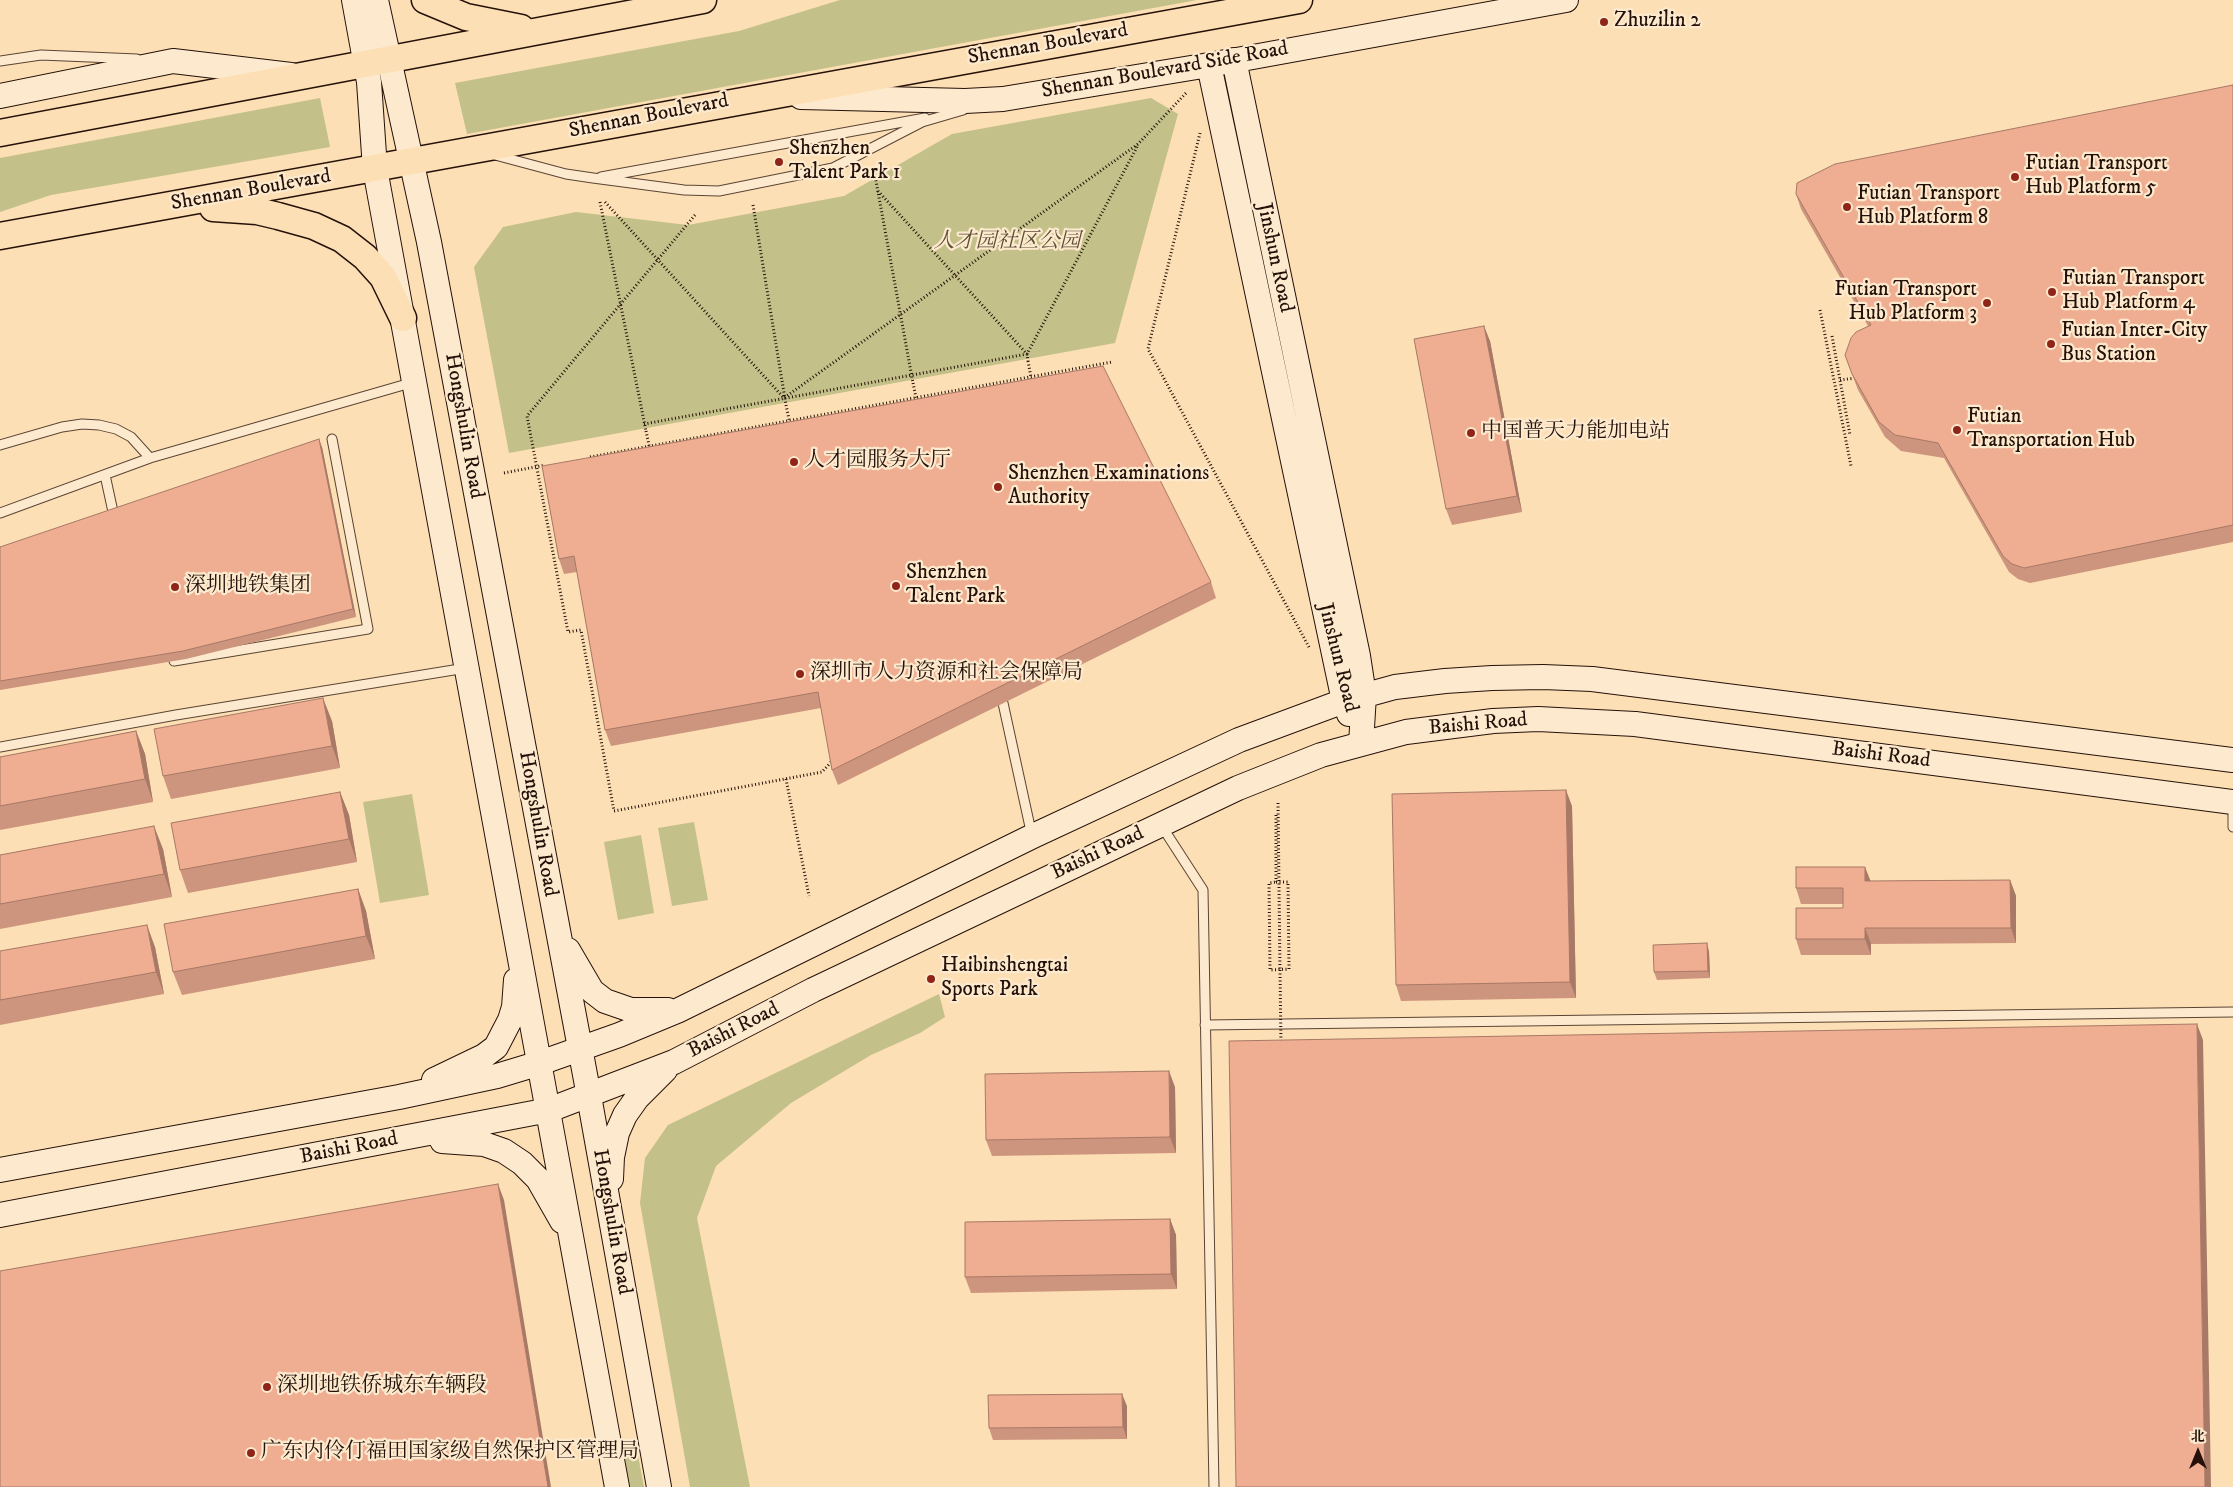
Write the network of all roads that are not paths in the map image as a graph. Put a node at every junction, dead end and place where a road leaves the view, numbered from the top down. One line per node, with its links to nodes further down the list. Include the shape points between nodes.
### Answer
1 (354, 0): 11 (main road)
2 (376, 0): 11 (main road)
3 (425, 0): 7 (main road, via 466,17)
4 (703, 0): 7 (main road)
5 (1299, 0): 15 (main road, Shennan Boulevard)
6 (1566, 0): 8 (main road, Shennan Boulevard Side Road)
7 (536, 31): 11 (main road)
8 (1234, 60): 12 (main road, Shennan Boulevard Side Road); 26 (main road, Jinshun Road)
9 (0, 61): 10 (lane, via 41,55)
10 (173, 61): 13 (main road); 14 (main road)
11 (378, 62): 13 (main road); 20 (main road, Hongshulin Road); 21 (main road, Hongshulin Road)
12 (1209, 65): 16 (main road, Shennan Boulevard Side Road); 26 (main road, Jinshun Road)
13 (305, 76): 18 (main road)
14 (0, 96)
15 (761, 96): 16 (main road, Shennan Boulevard Side Road); 19 (main road, Shennan Boulevard)
16 (1003, 99): 17 (lane)
17 (951, 113): 22 (lane); 22 (lane, via 922,122 833,168 752,186 684,190)
18 (0, 133)
19 (478, 150): 20 (main road, Shennan Boulevard); 22 (lane, via 566,174)
20 (412, 162): 21 (main road, Shennan Boulevard); 45 (main road, Hongshulin Road)
21 (375, 169): 23 (main road, Shennan Boulevard); 25 (main road, Hongshulin Road)
22 (593, 178)
23 (130, 213): 24 (main road, Shennan Boulevard); 25 (main road, via 234,209 314,226 342,239 365,257 382,277)
24 (0, 236)
25 (403, 318): 27 (main road, Hongshulin Road)
26 (1280, 344): 36 (main road, Jinshun Road)
27 (414, 382): 30 (lane); 35 (main road, Hongshulin Road)
28 (332, 439): 34 (lane, via 368,629)
29 (0, 445): 30 (lane, via 62,427 100,425 131,438)
30 (150, 458): 31 (lane)
31 (105, 475): 32 (lane); 33 (lane)
32 (0, 513)
33 (117, 532)
34 (161, 663)
35 (466, 668): 39 (lane); 46 (main road, Hongshulin Road)
36 (1354, 698): 38 (main road, Jinshun Road); 40 (main road, Baishi Road, via 1395,687 1445,681 1543,677 1592,679); 44 (main road, Baishi Road, via 1239,740)
37 (1003, 704): 44 (lane)
38 (1361, 744): 41 (main road, Baishi Road, via 1406,732 1492,721 1635,724); 42 (main road, Baishi Road, via 1278,771)
39 (0, 747)
40 (2233, 760)
41 (2233, 802): 43 (lane)
42 (1161, 824): 49 (lane, via 1203,890); 51 (main road, Baishi Road, via 813,990)
43 (2233, 827)
44 (1032, 836): 47 (main road, Baishi Road)
45 (555, 923): 47 (main road, via 581,976 605,1001 632,1010); 50 (main road, Hongshulin Road)
46 (517, 944): 52 (main road, Hongshulin Road); 54 (main road, via 514,1007 496,1047 484,1056)
47 (677, 1010): 50 (main road, Baishi Road)
48 (2233, 1012): 49 (lane)
49 (1205, 1024): 63 (lane)
50 (580, 1049): 52 (main road, Baishi Road); 53 (main road, Hongshulin Road)
51 (674, 1062): 53 (main road, Baishi Road); 59 (main road, via 637,1098 617,1134 612,1156)
52 (540, 1063): 54 (main road, Baishi Road, via 497,1076); 55 (main road, Hongshulin Road)
53 (589, 1096): 55 (main road, Baishi Road); 59 (main road, Hongshulin Road)
54 (399, 1097): 57 (main road, Baishi Road)
55 (549, 1110): 56 (main road, Baishi Road); 60 (main road, Hongshulin Road)
56 (403, 1139): 58 (main road, Baishi Road); 60 (main road, via 484,1144 504,1150 522,1162 538,1179)
57 (0, 1170)
58 (0, 1215)
59 (612, 1235): 62 (main road, Hongshulin Road)
60 (572, 1241): 61 (main road, Hongshulin Road)
61 (617, 1487)
62 (658, 1487)
63 (1214, 1487)

